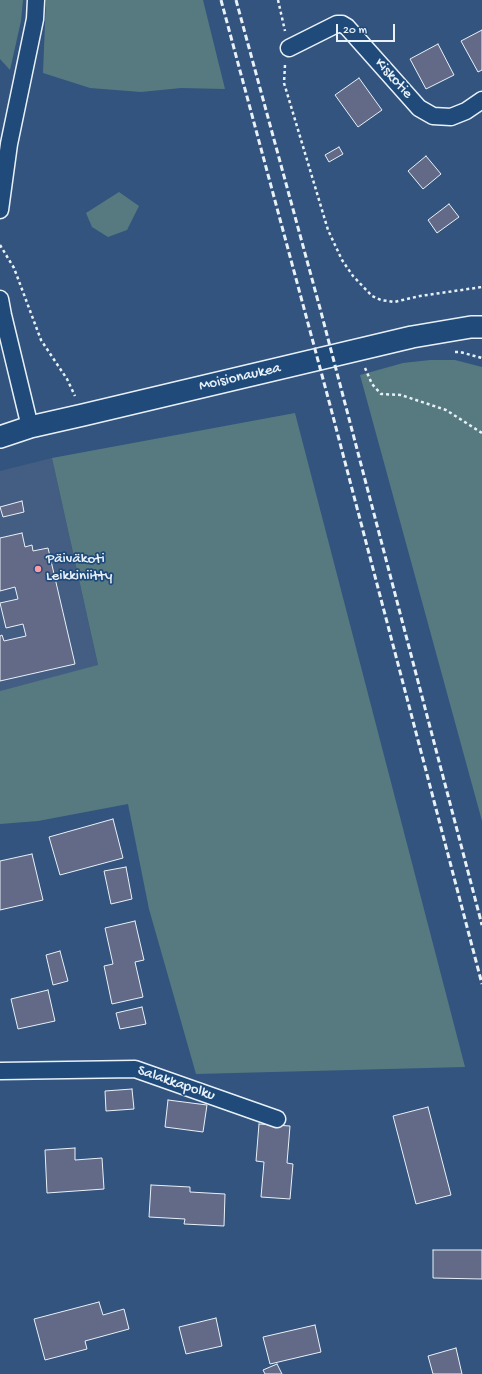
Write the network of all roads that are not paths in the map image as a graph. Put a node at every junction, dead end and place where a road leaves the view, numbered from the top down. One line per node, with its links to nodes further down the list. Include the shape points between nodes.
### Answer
1 (36, 0): 4 (street, via 35,19 9,144)
2 (289, 48): 3 (street, Kiskotie, via 337,24 342,24 419,108 433,116 451,117)
3 (482, 100)
4 (0, 210)
5 (0, 299): 7 (street)
6 (482, 327): 7 (street, Moisionaukea, via 412,337)
7 (30, 427): 8 (street, Moisionaukea)
8 (0, 437)
9 (0, 1071): 10 (street, Salakkapolku, via 135,1069)
10 (277, 1119)

